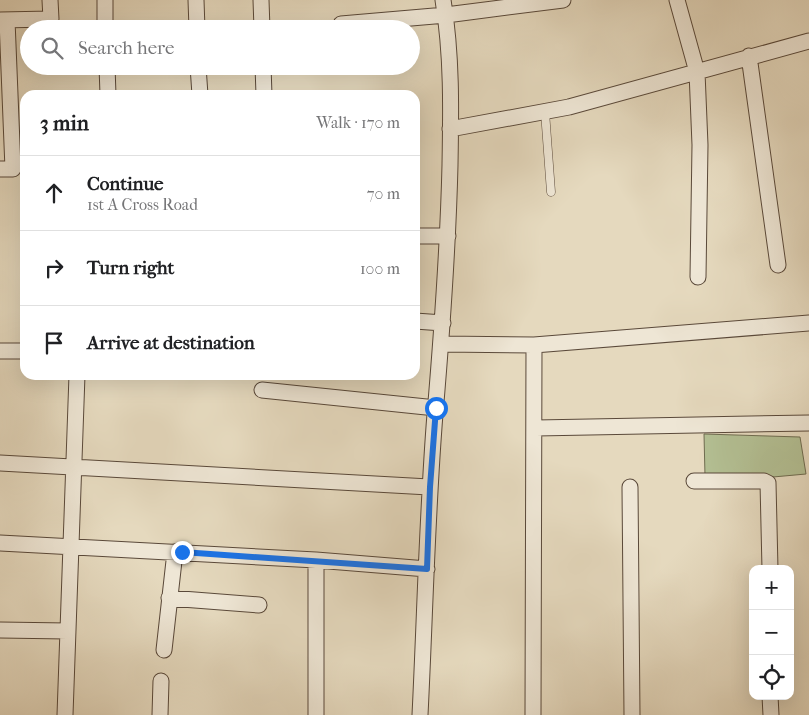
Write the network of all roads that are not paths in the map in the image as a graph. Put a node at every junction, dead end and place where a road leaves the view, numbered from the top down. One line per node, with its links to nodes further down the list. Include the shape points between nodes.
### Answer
1 (50, 0): 9 (street, via 51,18)
2 (104, 0): 10 (street)
3 (196, 0): 11 (street)
4 (261, 0): 12 (street)
5 (444, 0): 8 (street)
6 (563, 0): 8 (street)
7 (677, 0): 16 (street)
8 (446, 15): 13 (street); 24 (street)
9 (4, 20): 25 (street, via 12,169)
10 (105, 20)
11 (197, 20)
12 (262, 20)
13 (388, 20)
14 (809, 41): 15 (street)
15 (750, 56): 16 (street); 29 (street)
16 (697, 72): 23 (street); 30 (street, via 700,145)
17 (107, 75): 20 (street)
18 (199, 75): 21 (street)
19 (263, 75): 22 (street)
20 (108, 90)
21 (200, 90)
22 (264, 90)
23 (545, 112): 24 (street); 26 (lane)
24 (450, 129): 28 (street)
25 (0, 169)
26 (551, 192)
27 (420, 236): 28 (street)
28 (448, 236): 32 (street)
29 (778, 265)
30 (698, 277)
31 (420, 321): 32 (street)
32 (443, 323): 34 (street)
33 (809, 323): 35 (street)
34 (442, 344): 35 (street); 40 (street)
35 (534, 345): 42 (street)
36 (0, 351): 37 (street)
37 (20, 352)
38 (77, 380): 44 (street)
39 (262, 390): 40 (street)
40 (436, 408): 46 (street)
41 (809, 423): 42 (street)
42 (536, 428): 65 (street)
43 (0, 463): 44 (street)
44 (73, 468): 46 (street); 49 (street)
45 (694, 481): 52 (street, via 768,483)
46 (430, 487): 53 (street)
47 (630, 487): 66 (street)
48 (0, 543): 49 (street)
49 (70, 547): 50 (street); 57 (street)
50 (175, 552): 51 (street); 54 (street)
51 (316, 560): 53 (street); 63 (street)
52 (770, 565)
53 (427, 569): 64 (street)
54 (169, 598): 55 (street); 58 (street)
55 (259, 605)
56 (0, 630): 57 (street)
57 (67, 631): 61 (street)
58 (164, 650)
59 (160, 681): 62 (street)
60 (770, 700): 67 (street)
61 (65, 715)
62 (160, 715)
63 (316, 715)
64 (420, 715)
65 (533, 715)
66 (632, 715)
67 (770, 715)

